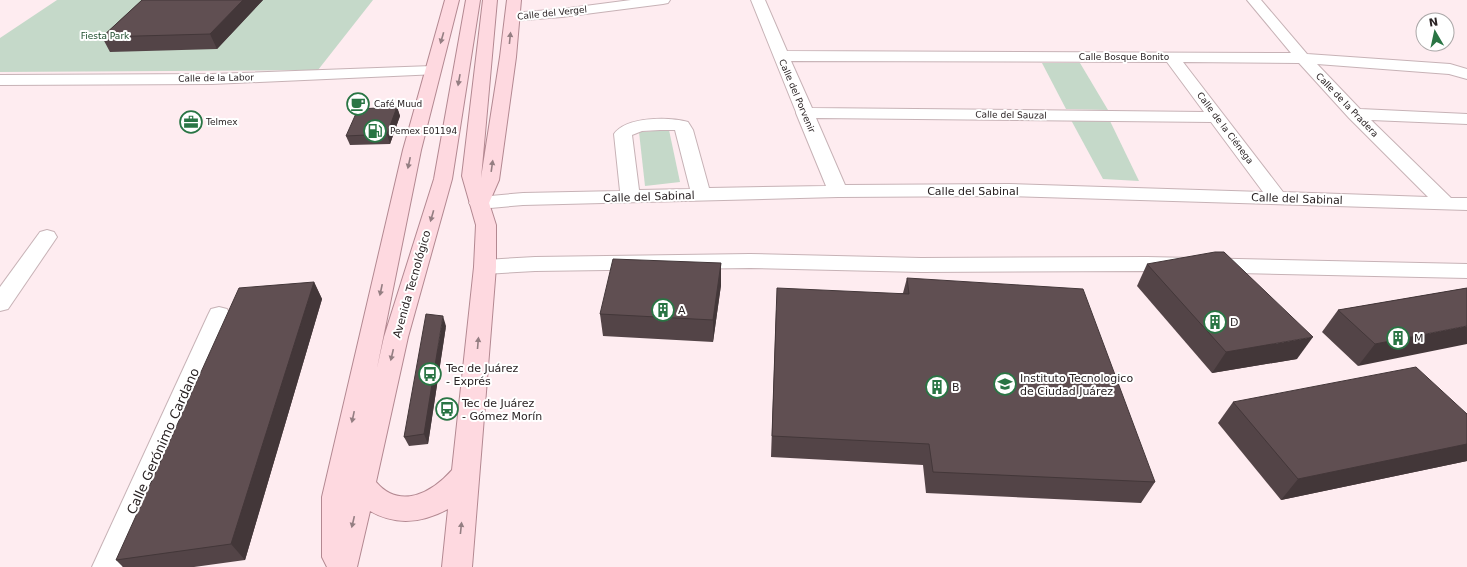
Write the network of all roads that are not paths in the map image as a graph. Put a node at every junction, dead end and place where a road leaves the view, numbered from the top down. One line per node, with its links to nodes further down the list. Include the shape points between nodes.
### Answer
1 (452, 0): 12 (main road, one-way to 12)
2 (473, 0): 32 (main road, Avenida Tecnológico, one-way to 32, via 443,179 396,337)
3 (490, 0): 23 (main road, via 471,176)
4 (514, 0): 8 (main road)
5 (663, 0): 8 (street, Calle del Vergel)
6 (758, 0): 9 (street, Calle del Porvenir)
7 (1254, 0): 11 (street, Calle de la Pradera)
8 (512, 17): 23 (main road, one-way to 8, via 490,180)
9 (781, 56): 10 (street, Calle Bosque Bonito); 15 (street, Calle del Porvenir)
10 (1172, 58): 11 (street, Calle Bosque Bonito); 17 (street, Calle de la Ciénega)
11 (1302, 58): 13 (street, Calle Bosque Bonito, via 1450,69); 16 (street, Calle de la Pradera)
12 (432, 71): 14 (street, Calle de la Labor, via 212,79); 34 (main road, one-way to 34, via 412,150 336,497)
13 (1467, 74)
14 (0, 80)
15 (804, 113): 17 (street, Calle del Sauzal); 19 (street, Calle del Porvenir)
16 (1355, 114): 18 (street); 24 (street, Calle de la Pradera)
17 (1217, 118): 22 (street, Calle de la Ciénega)
18 (1467, 119)
19 (838, 191): 20 (street, Calle del Sabinal); 22 (street, Calle del Sabinal, via 1009,190)
20 (701, 195): 21 (street, Calle del Sabinal); 21 (street, via 684,130 682,126 668,124 634,127 623,134)
21 (630, 197): 23 (street, Calle del Sabinal)
22 (1278, 199): 24 (street, Calle del Sabinal)
23 (479, 202): 27 (main road, via 486,225)
24 (1446, 204): 25 (street, Calle del Sabinal)
25 (1467, 204)
26 (47, 237): 29 (street)
27 (485, 267): 28 (street, via 750,261 921,265 1155,264); 31 (main road, one-way to 27)
28 (1467, 271)
29 (0, 303)
30 (219, 315): 33 (street, Calle Gerónimo Cardano)
31 (466, 474): 32 (main road, via 448,494 417,509 401,510 388,506 374,498); 36 (main road, one-way to 31)
32 (362, 485): 35 (main road, Avenida Tecnológico, one-way to 35)
33 (107, 567)
34 (337, 567)
35 (342, 567)
36 (457, 567)

